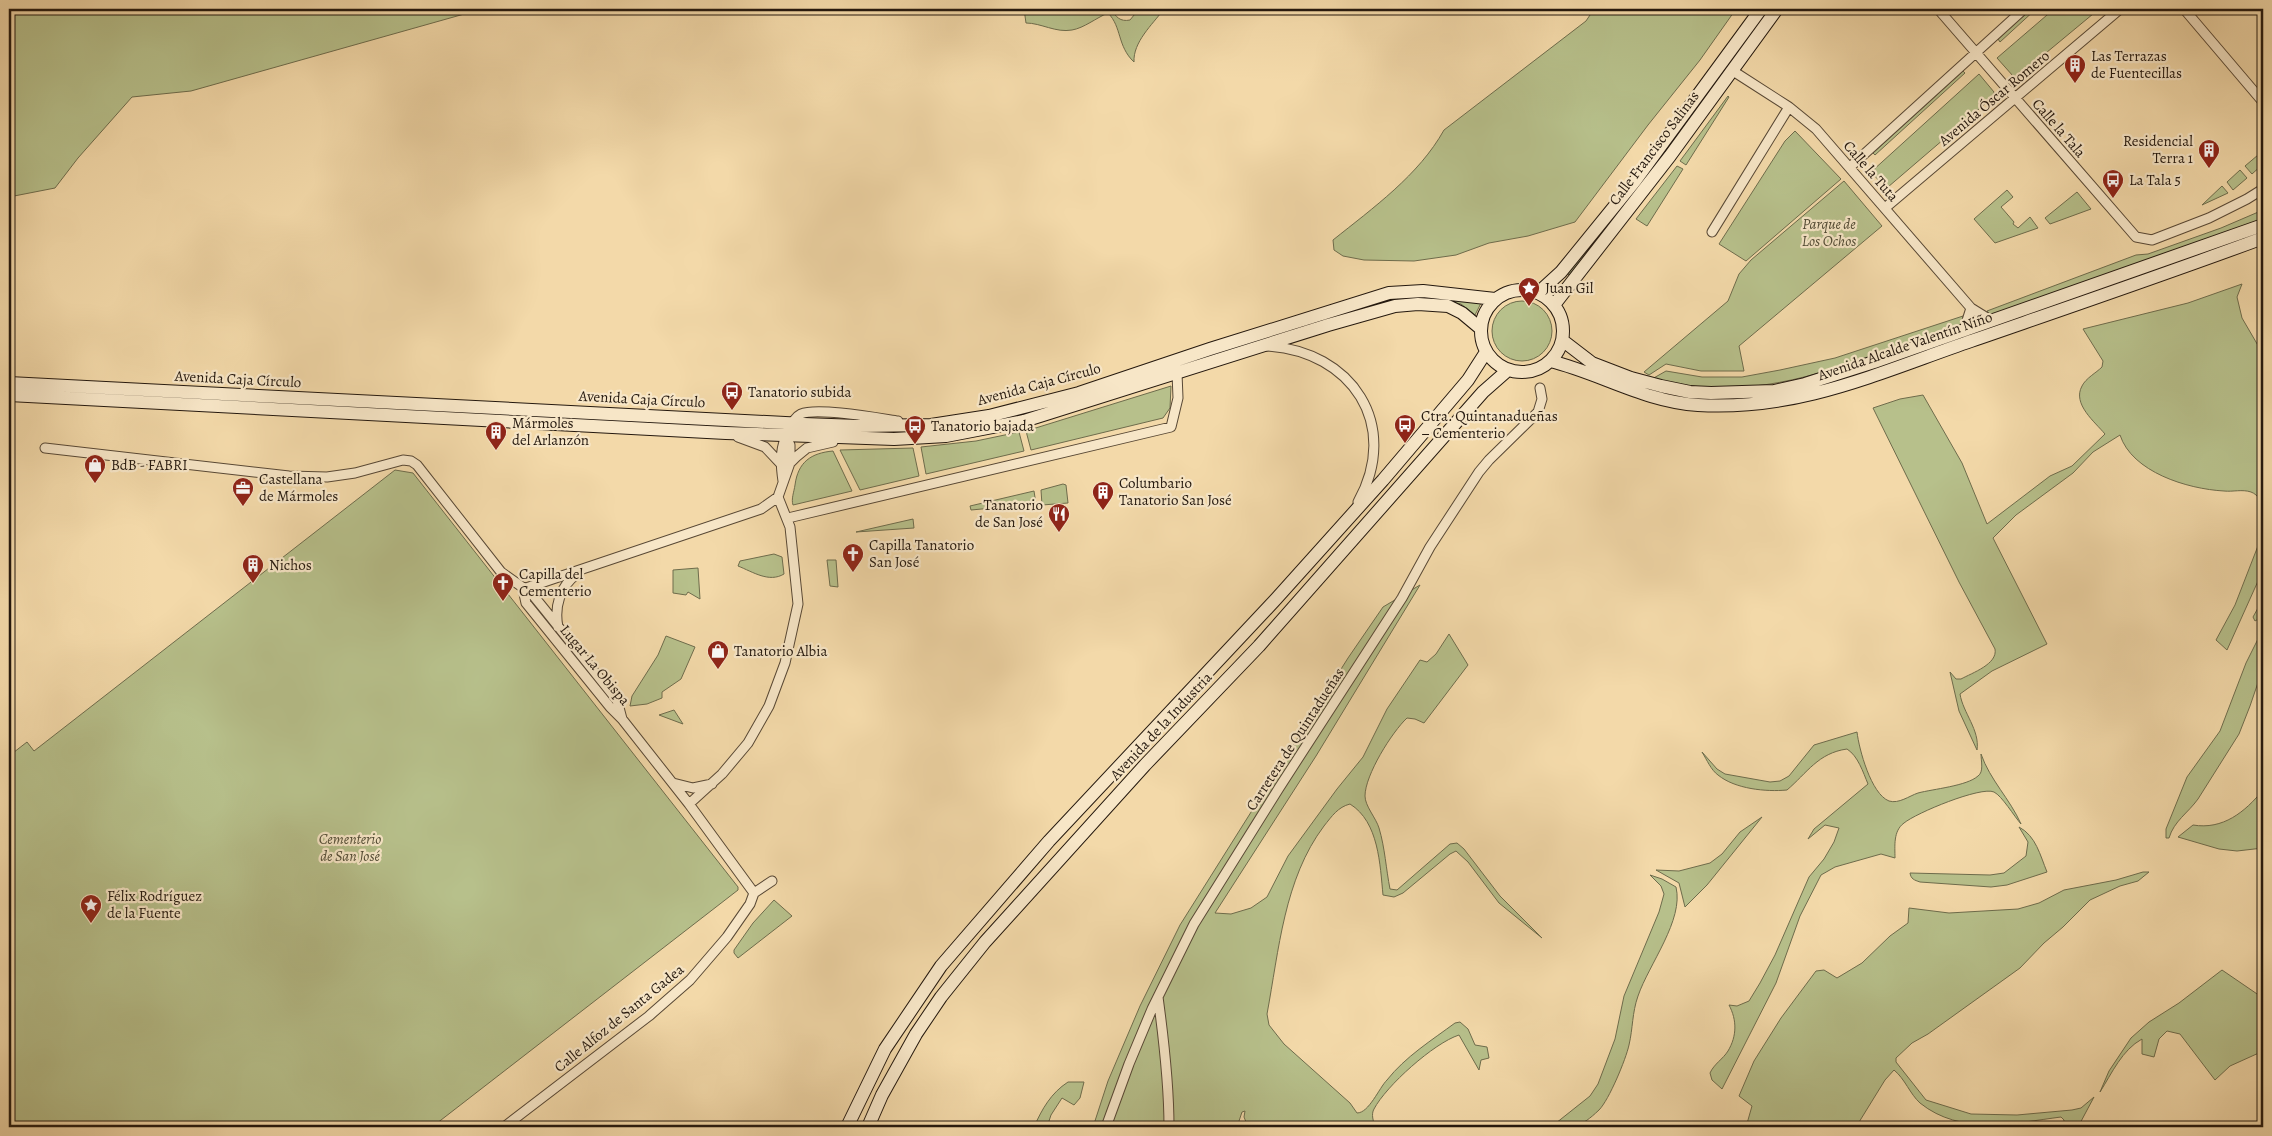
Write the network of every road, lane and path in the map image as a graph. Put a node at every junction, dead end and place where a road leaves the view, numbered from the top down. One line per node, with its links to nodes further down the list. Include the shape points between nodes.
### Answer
1 (1761, 9): 18 (main road, Calle Francisco Salinas, via 1635,181 1561,272)
2 (1777, 9): 8 (main road, Calle Francisco Salinas)
3 (1938, 9): 7 (street, Calle la Tala)
4 (2024, 9): 7 (street)
5 (2120, 9): 9 (street, Avenida Óscar Romero)
6 (2184, 9): 10 (street)
7 (1976, 52): 9 (street, Calle la Tala); 12 (street)
8 (1733, 71): 11 (street, Calle la Tuta); 20 (main road, Calle Francisco Salinas)
9 (2015, 98): 13 (street, Calle la Tala, via 2131,234 2141,240 2152,240 2210,218 2247,200); 14 (street, Avenida Óscar Romero)
10 (2263, 102)
11 (1790, 107): 12 (street, Calle la Tuta, via 1816,129); 16 (street)
12 (1850, 167): 14 (street, Calle la Tuta)
13 (2263, 188)
14 (1885, 208): 21 (street, Calle la Tuta)
15 (2263, 225): 22 (main road, Avenida Alcalde Valentín Niño)
16 (1712, 232)
17 (2263, 238): 28 (main road, Avenida Alcalde Valentín Niño, via 1890,370 1781,402 1738,406 1677,402 1644,395)
18 (1538, 293): 19 (main road, via 1511,291); 20 (main road)
19 (1495, 299): 23 (main road, via 1482,317); 35 (main road, Avenida Caja Círculo, via 1442,292 1389,293 1045,403 970,420 931,425)
20 (1554, 305): 25 (main road, via 1562,321)
21 (1971, 308): 22 (street, Calle la Tuta); 24 (street)
22 (1992, 321): 24 (main road, Avenida Alcalde Valentín Niño)
23 (1480, 328): 26 (main road, Avenida Caja Círculo, via 1448,306 1408,304); 27 (main road)
24 (1964, 330): 25 (main road, Avenida Alcalde Valentín Niño, via 1805,384 1774,391 1732,394 1690,392 1631,378 1587,360)
25 (1562, 340): 28 (main road)
26 (1262, 346): 30 (main road, Avenida Caja Círculo); 46 (street, Avenida de la Industria, via 1294,350 1333,368 1363,402 1374,431 1373,470 1364,492)
27 (1486, 352): 29 (main road); 46 (main road, Avenida de la Industria, via 1468,380)
28 (1550, 361): 29 (main road, via 1530,372)
29 (1508, 370): 58 (main road, Avenida de la Industria, via 1483,392 1259,646 1145,765 985,942 916,1034)
30 (1177, 373): 38 (main road, Avenida Caja Círculo, via 1068,409 1003,426 946,436); 44 (street, via 1178,398 1171,427)
31 (9, 383): 34 (main road, Avenida Caja Círculo)
32 (1540, 388): 55 (street, Carretera de Quintadueñas, via 1542,398 1538,412 1489,460 1430,548 1402,598 1216,888 1184,942)
33 (9, 394): 36 (main road, Avenida Caja Círculo)
34 (779, 423): 35 (main road, Avenida Caja Círculo); 37 (street)
35 (792, 424): 37 (street)
36 (726, 433): 37 (main road, Avenida Caja Círculo); 40 (street, via 765,447)
37 (786, 436): 38 (main road, Avenida Caja Círculo); 40 (street); 41 (street, via 790,445)
38 (876, 439): 41 (street, via 824,442 808,448)
39 (45, 448): 47 (street, Lugar La Obispa, via 298,477 327,478 403,460 411,461 501,572)
40 (780, 463): 42 (street)
41 (790, 463): 42 (street)
42 (784, 484): 43 (street)
43 (778, 497): 44 (street); 45 (street, via 752,513)
44 (788, 518): 51 (street, via 798,604 785,663 760,724 734,761)
45 (582, 571): 47 (street); 48 (street, via 561,594 557,609)
46 (1298, 574): 57 (main road, Avenida de la Industria, via 1049,841 941,966 885,1049)
47 (523, 589): 48 (street, via 532,594); 49 (street, Lugar La Obispa, via 526,602)
48 (558, 627): 49 (street, via 617,700)
49 (622, 718): 50 (street, Lugar La Obispa)
50 (673, 783): 51 (street, via 692,788); 52 (street, Lugar La Obispa)
51 (712, 784): 52 (street)
52 (689, 804): 54 (street, Lugar La Obispa)
53 (772, 881): 54 (street)
54 (754, 893): 56 (street, Calle Alfoz de Santa Gadea, via 727,937 690,980 649,1016)
55 (1158, 997): 59 (street, Carretera de Quintadueñas); 60 (street)
56 (504, 1127)
57 (847, 1127)
58 (868, 1127)
59 (1106, 1127)
60 (1169, 1127)

